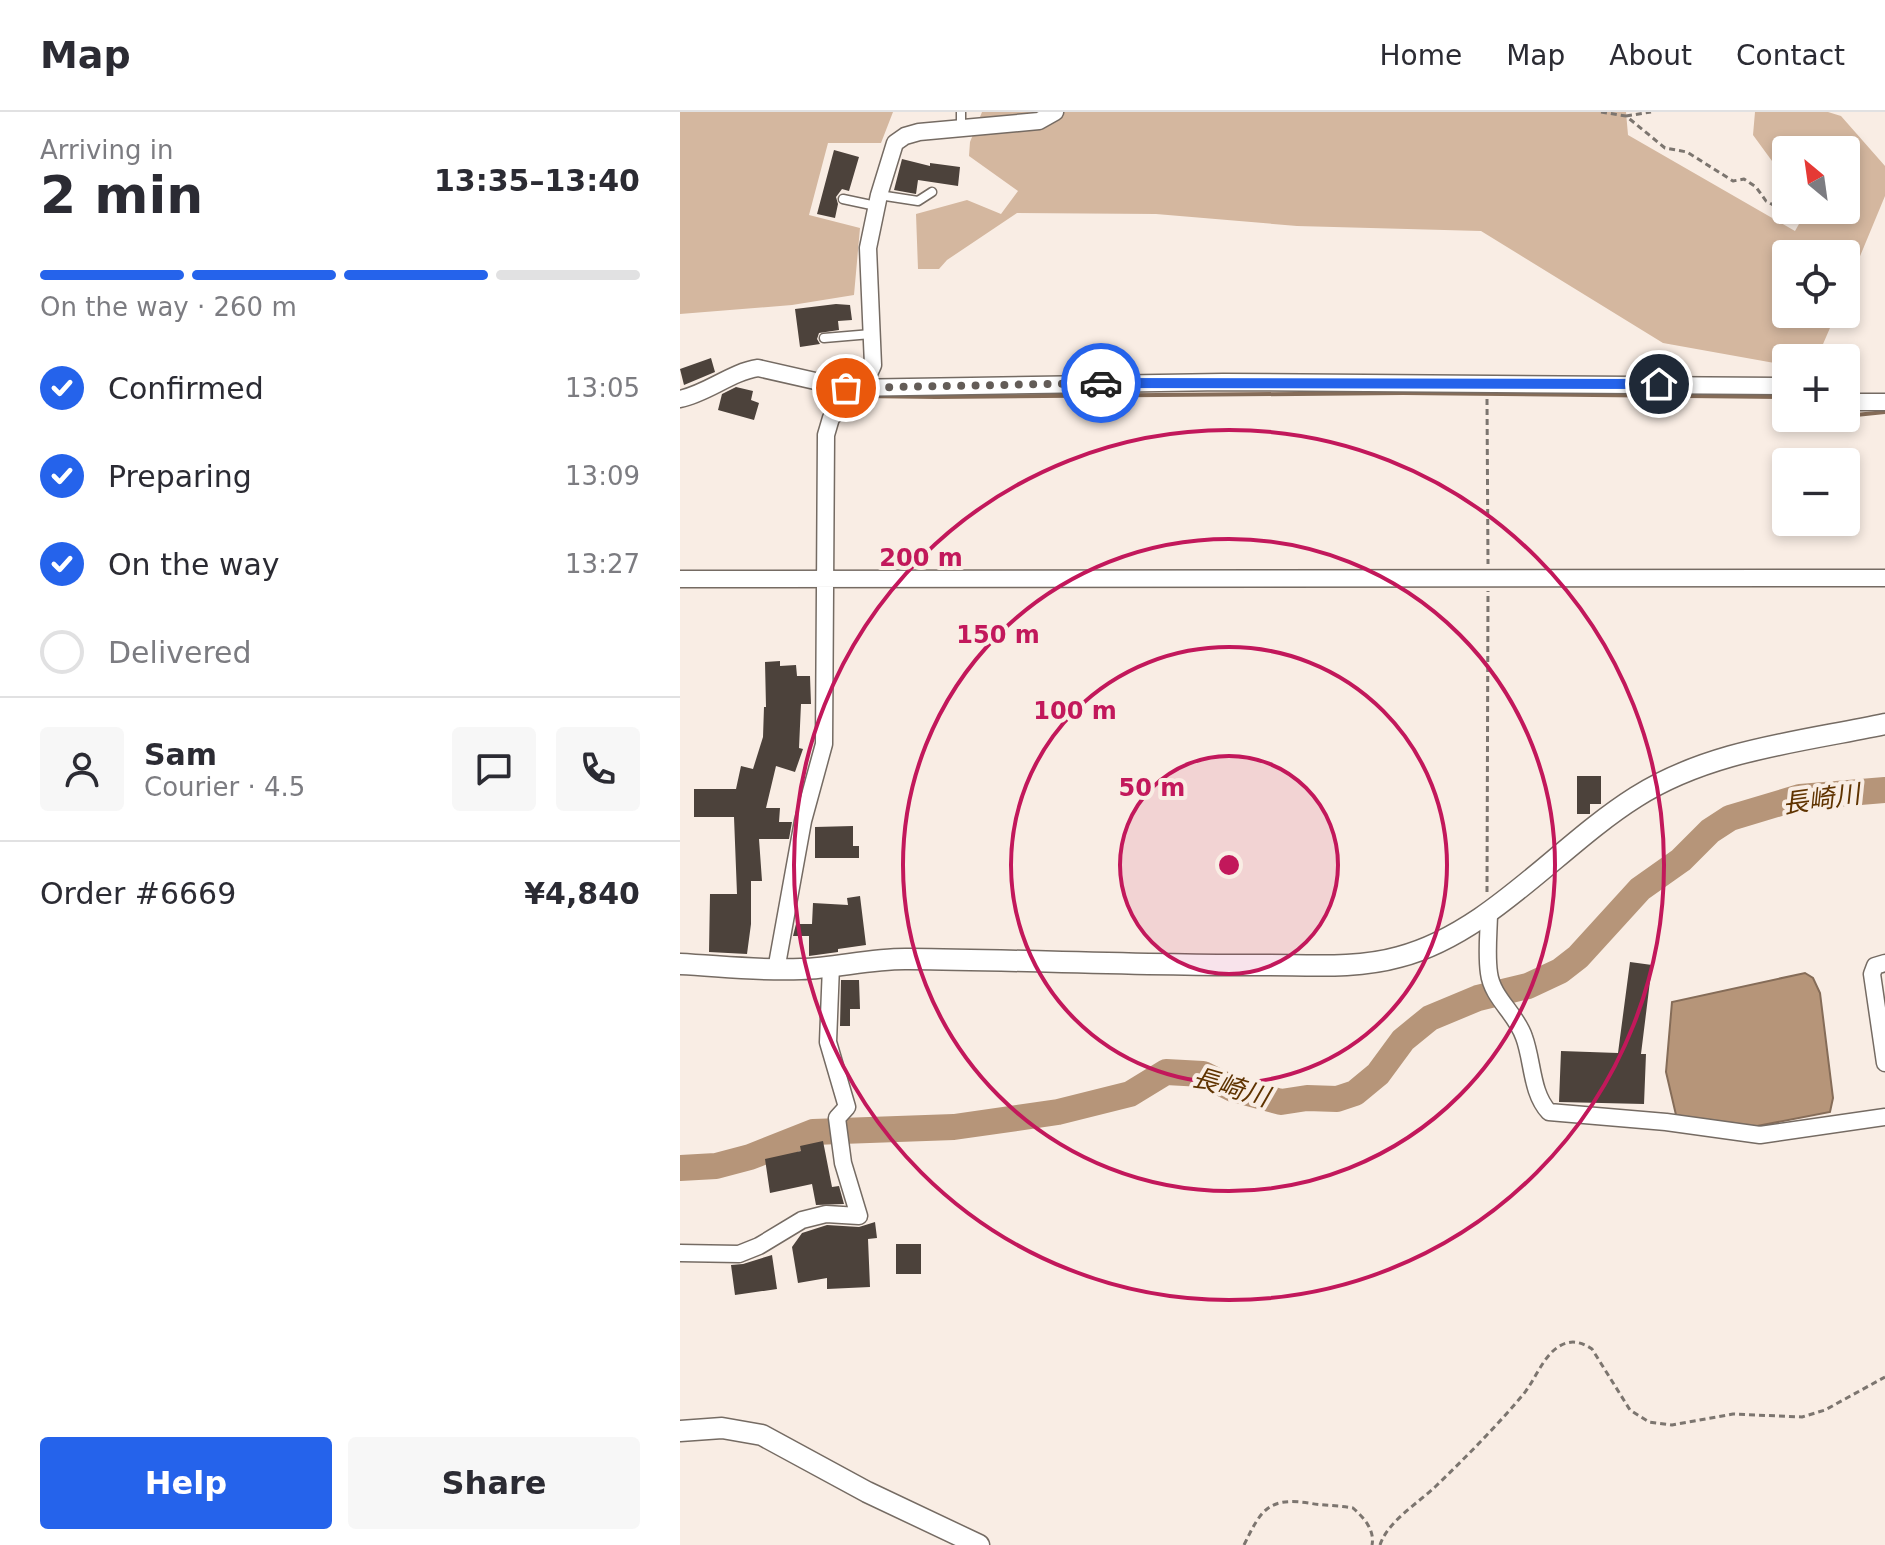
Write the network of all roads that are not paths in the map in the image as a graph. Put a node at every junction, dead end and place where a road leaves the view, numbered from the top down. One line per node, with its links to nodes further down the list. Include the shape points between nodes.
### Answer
1 (1055, 112): 2 (street, via 1039,121)
2 (961, 120): 5 (street, via 895,143)
3 (932, 192): 5 (lane, via 918,201)
4 (843, 199): 5 (lane)
5 (878, 201): 6 (street, via 868,248)
6 (871, 334): 7 (lane); 9 (street, via 873,365)
7 (824, 338)
8 (1772, 386): 9 (street, via 1223,382)
9 (856, 392): 10 (street, via 758,368); 13 (street, via 831,418 826,435)
10 (680, 399)
11 (1860, 402): 12 (street)
12 (1885, 402)
13 (825, 577): 14 (street); 15 (street); 21 (street, via 824,744 803,821)
14 (1885, 578)
15 (680, 579)
16 (1885, 724): 17 (street, via 1722,758 1672,777 1616,809)
17 (1489, 911): 20 (street, via 1444,939 1400,957 1366,963 905,959); 23 (street, via 1489,975 1524,1036 1540,1098 1549,1112 1760,1135)
18 (1885, 963): 22 (street, via 1875,966 1872,974)
19 (680, 964): 21 (street)
20 (831, 966): 21 (street); 24 (street, via 828,1042 847,1107 837,1118 837,1137 859,1216 826,1214 802,1220 739,1254)
21 (776, 970)
22 (1885, 1063)
23 (1885, 1117)
24 (680, 1253)
25 (680, 1431): 26 (street, via 722,1428 762,1435)
26 (979, 1545)

